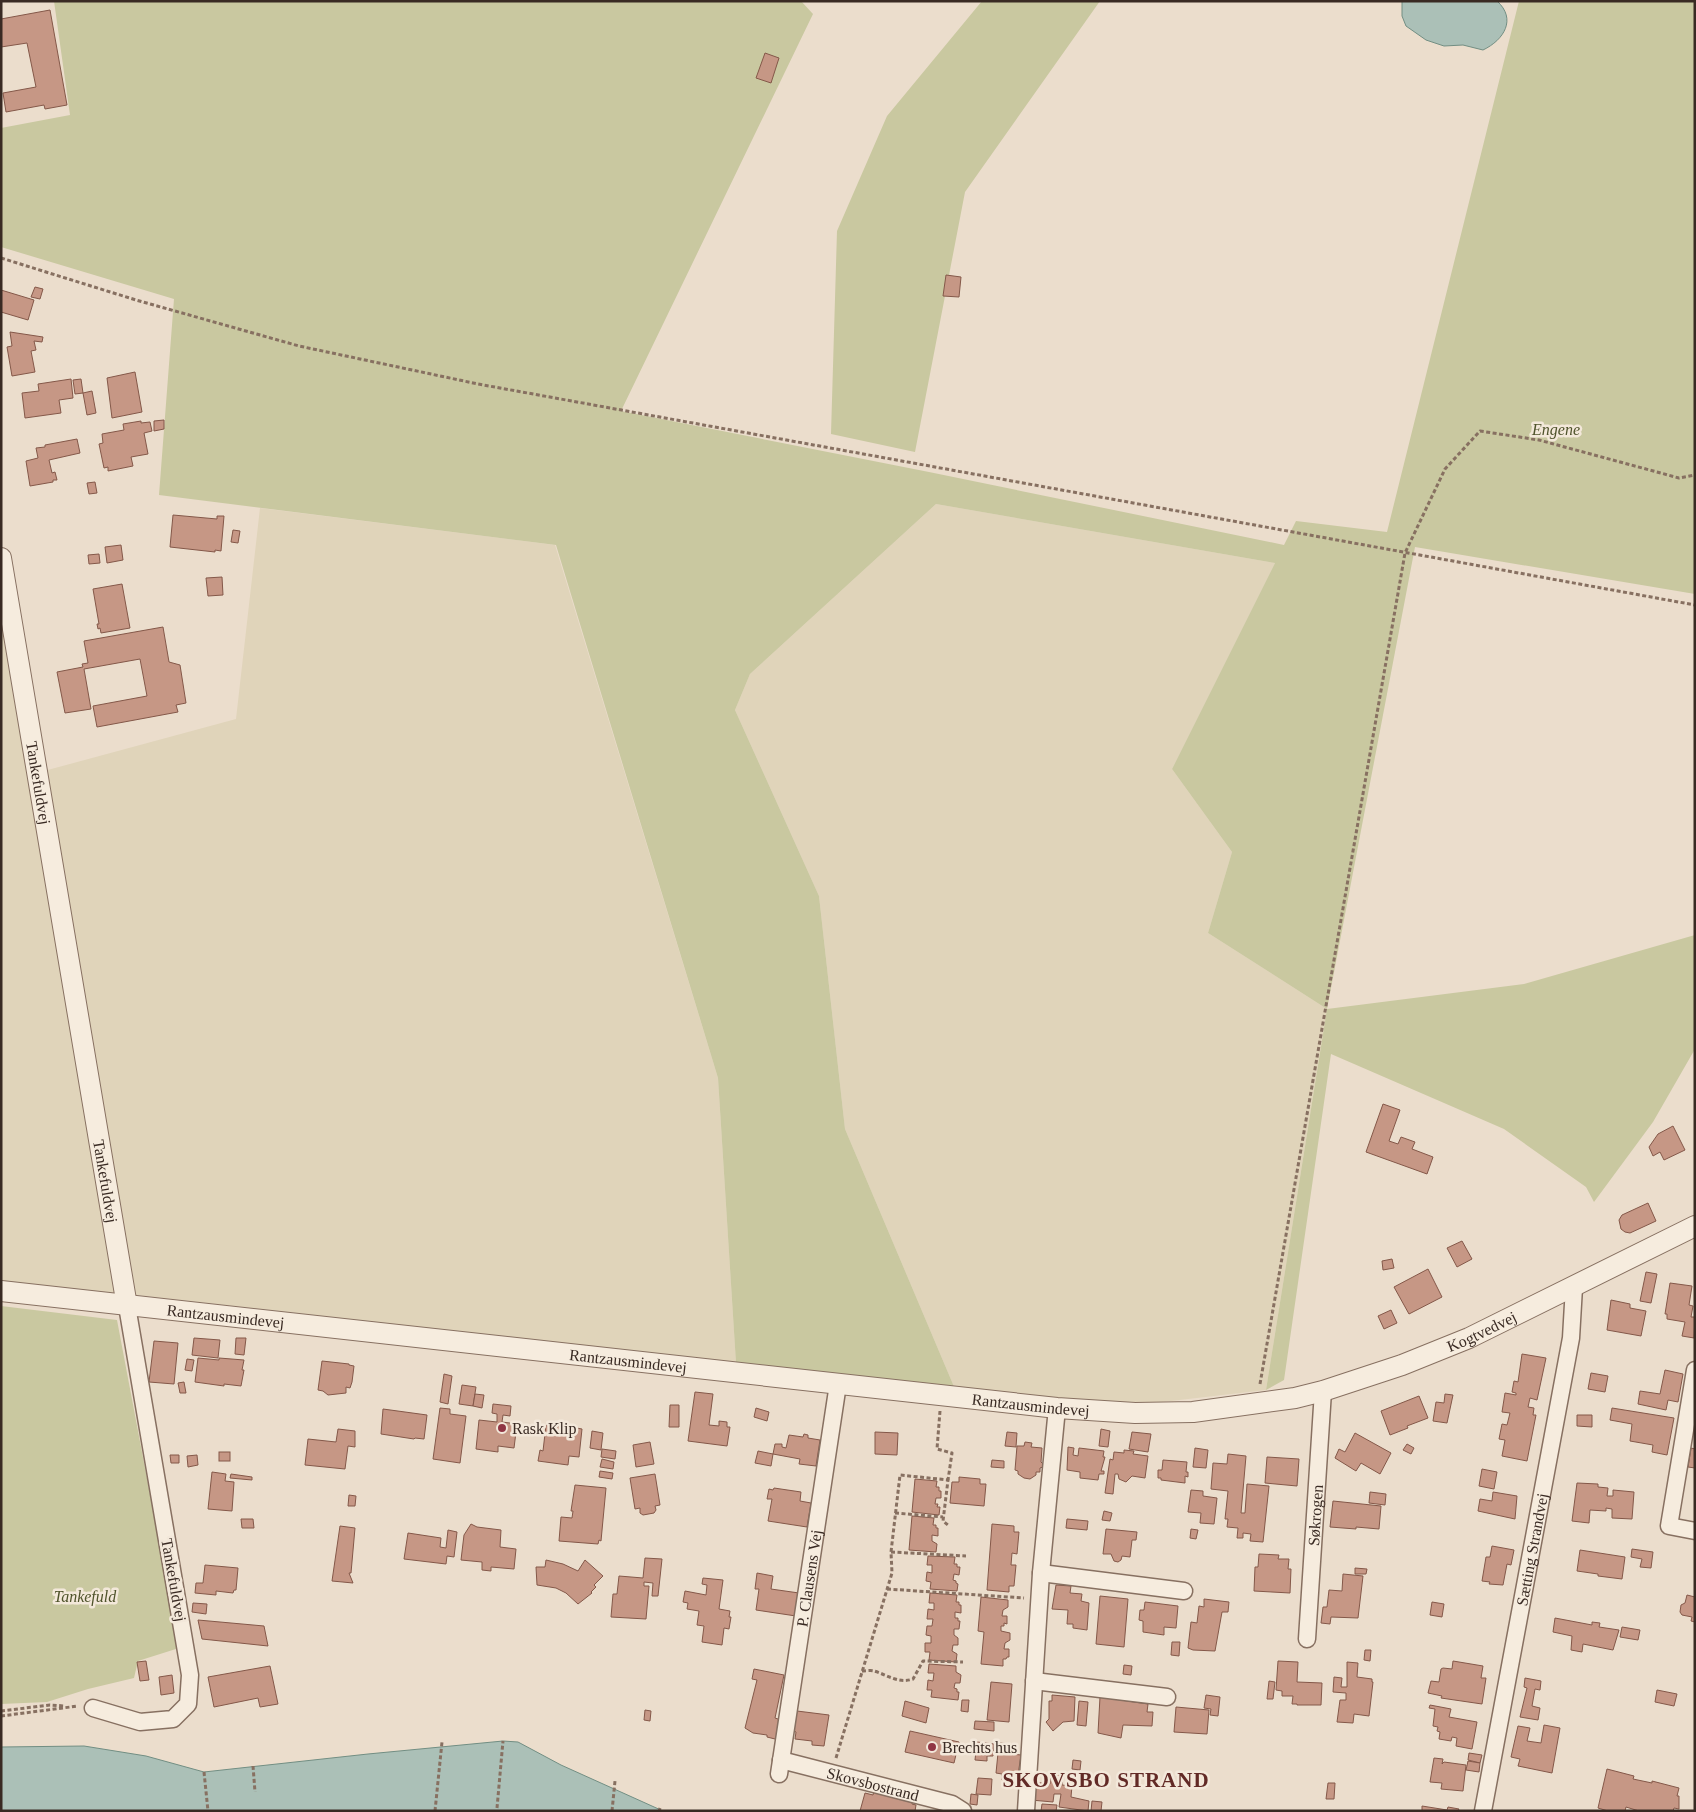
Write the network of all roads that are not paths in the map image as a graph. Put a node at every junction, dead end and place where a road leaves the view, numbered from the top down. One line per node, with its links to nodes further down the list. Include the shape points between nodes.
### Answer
1 (1, 558): 5 (street, Tankefuldvej)
2 (1695, 1226): 3 (street, Kogtvedvej)
3 (1574, 1287): 8 (street, Kogtvedvej, via 1469,1338 1402,1365); 21 (street, Sætting Strandvej, via 1571,1338)
4 (1, 1292): 5 (street, Rantzausmindevej)
5 (128, 1306): 7 (street, Rantzausmindevej); 17 (street, Tankefuldvej, via 190,1675 188,1704 173,1719 140,1722)
6 (1695, 1370): 11 (street, via 1669,1526)
7 (838, 1384): 10 (street, Rantzausmindevej); 18 (street, P. Clausens Vej)
8 (1323, 1391): 9 (street, Kogtvedvej); 14 (street, Søkrogen)
9 (1257, 1403): 10 (street, Rantzausmindevej, via 1193,1412)
10 (1057, 1408): 12 (street)
11 (1695, 1531)
12 (1042, 1573): 13 (street); 15 (street)
13 (1184, 1591)
14 (1307, 1639)
15 (1034, 1681): 16 (street); 20 (street)
16 (1167, 1697)
17 (93, 1708)
18 (780, 1767): 19 (street, Skovsbostrand, via 831,1773 952,1804)
19 (963, 1811)
20 (1026, 1811)
21 (1483, 1811)

